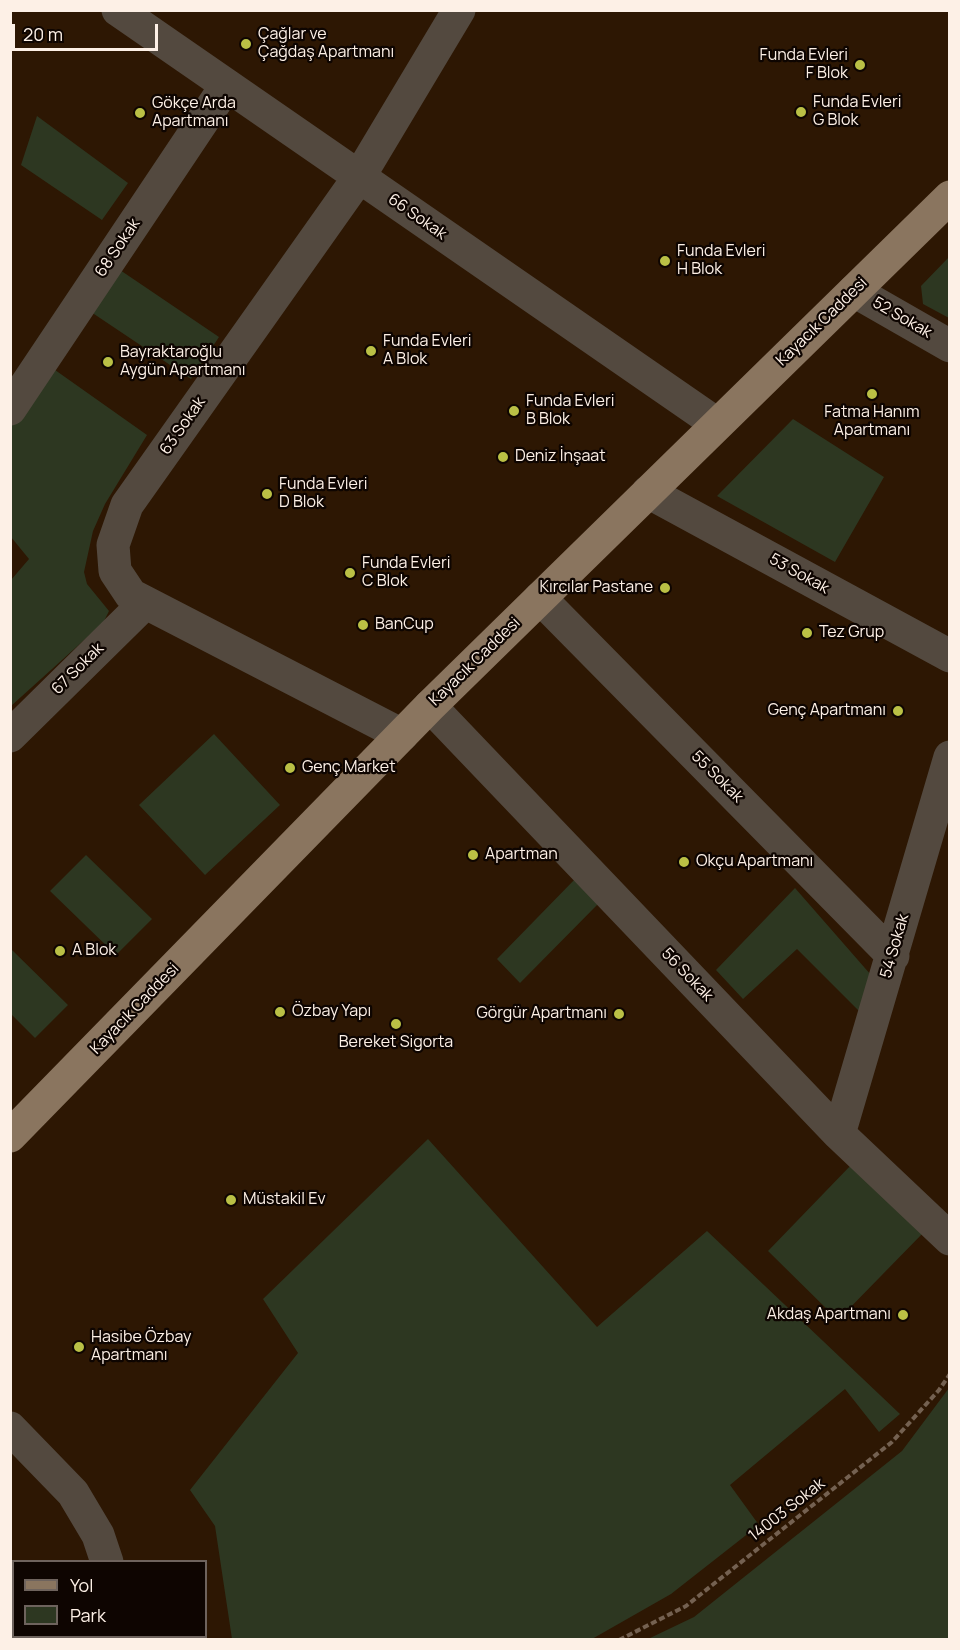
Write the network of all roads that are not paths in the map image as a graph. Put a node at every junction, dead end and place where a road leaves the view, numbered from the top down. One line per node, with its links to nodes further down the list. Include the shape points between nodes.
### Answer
1 (118, 10): 3 (lane, 66 Sokak)
2 (459, 10): 4 (lane, 63 Sokak)
3 (226, 86): 4 (lane, 66 Sokak); 8 (lane, 68 Sokak)
4 (359, 177): 9 (lane, 66 Sokak); 12 (lane, 63 Sokak, via 127,505 113,545 113,560 121,583)
5 (950, 197): 6 (main road, Kayacık Caddesi)
6 (854, 291): 7 (lane, 52 Sokak); 9 (main road, Kayacık Caddesi)
7 (950, 346)
8 (10, 409)
9 (717, 424): 10 (main road, Kayacık Caddesi)
10 (648, 492): 11 (main road, Kayacık Caddesi); 13 (lane, 53 Sokak)
11 (540, 598): 14 (main road, Kayacık Caddesi); 18 (lane, 55 Sokak)
12 (145, 603): 15 (lane, 63 Sokak); 16 (lane, 67 Sokak)
13 (950, 656)
14 (430, 706): 15 (main road, Kayacık Caddesi); 19 (lane, 56 Sokak)
15 (402, 735): 20 (main road, Kayacık Caddesi)
16 (10, 736)
17 (950, 757): 18 (lane, 54 Sokak)
18 (893, 956): 19 (lane, 54 Sokak)
19 (839, 1134): 21 (lane, 56 Sokak)
20 (10, 1136)
21 (950, 1239)
22 (10, 1428): 23 (lane, via 73,1493 98,1535)
23 (106, 1560)

